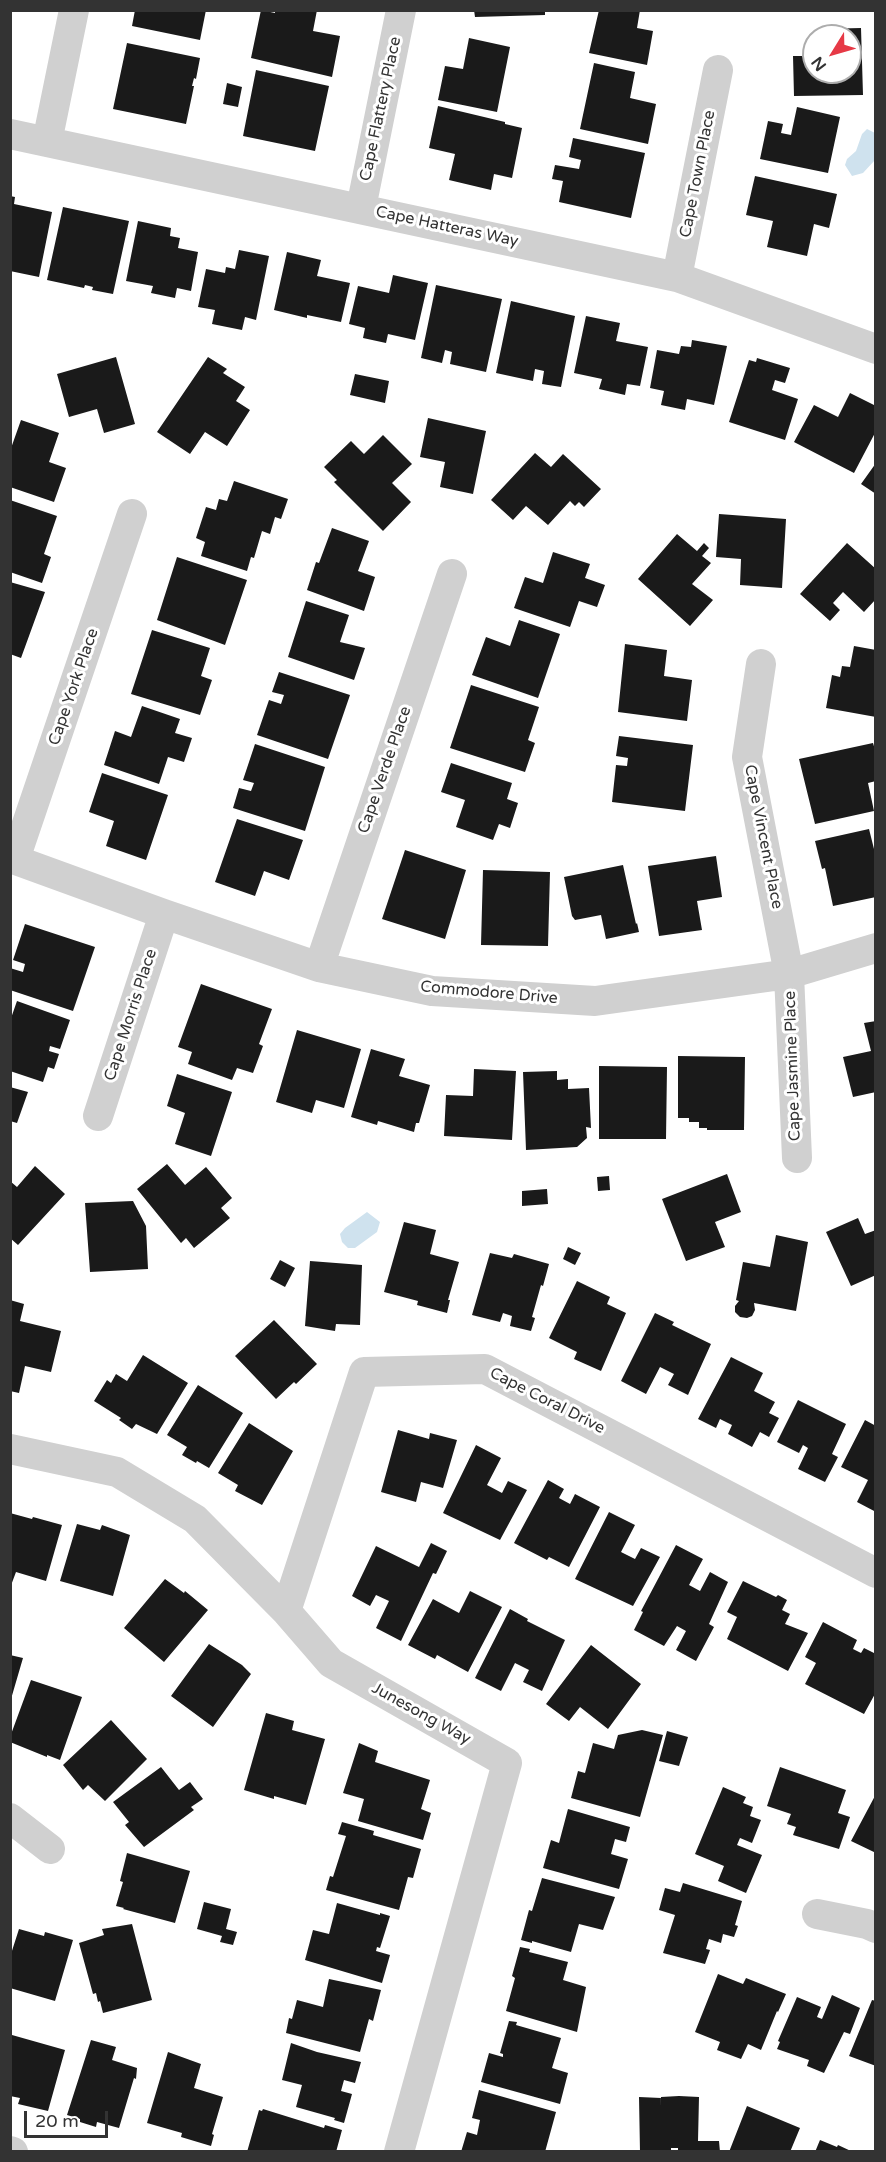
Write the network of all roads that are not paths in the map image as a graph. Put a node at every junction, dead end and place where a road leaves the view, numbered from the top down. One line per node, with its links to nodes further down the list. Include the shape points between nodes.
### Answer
1 (74, 10): 5 (street)
2 (401, 10): 6 (street, Cape Flattery Place)
3 (718, 70): 7 (street, Cape Town Place)
4 (10, 134): 5 (street, Cape Hatteras Way)
5 (47, 142): 6 (street, Cape Hatteras Way)
6 (361, 208): 7 (street, Cape Hatteras Way)
7 (677, 278): 8 (street, Cape Hatteras Way)
8 (876, 348)
9 (132, 514): 12 (street, Cape York Place)
10 (452, 574): 15 (street, Cape Verde Place)
11 (761, 664): 16 (street, Cape Vincent Place, via 747,757)
12 (13, 858): 13 (street, Commodore Drive)
13 (164, 914): 15 (street, Commodore Drive); 17 (street, Cape Morris Place)
14 (876, 948): 16 (street, Commodore Drive)
15 (319, 967): 16 (street, Commodore Drive, via 432,992 594,1001)
16 (789, 974): 18 (street, Cape Jasmine Place)
17 (98, 1116)
18 (797, 1158)
19 (10, 1449): 21 (street, Junesong Way, via 117,1472 195,1519)
20 (876, 1573): 21 (street, Cape Coral Drive, via 485,1369 364,1372)
21 (286, 1611): 26 (street, Junesong Way, via 331,1664 507,1763)
22 (10, 1818): 23 (street)
23 (50, 1849)
24 (816, 1914): 25 (street)
25 (876, 1928)
26 (399, 2151)

